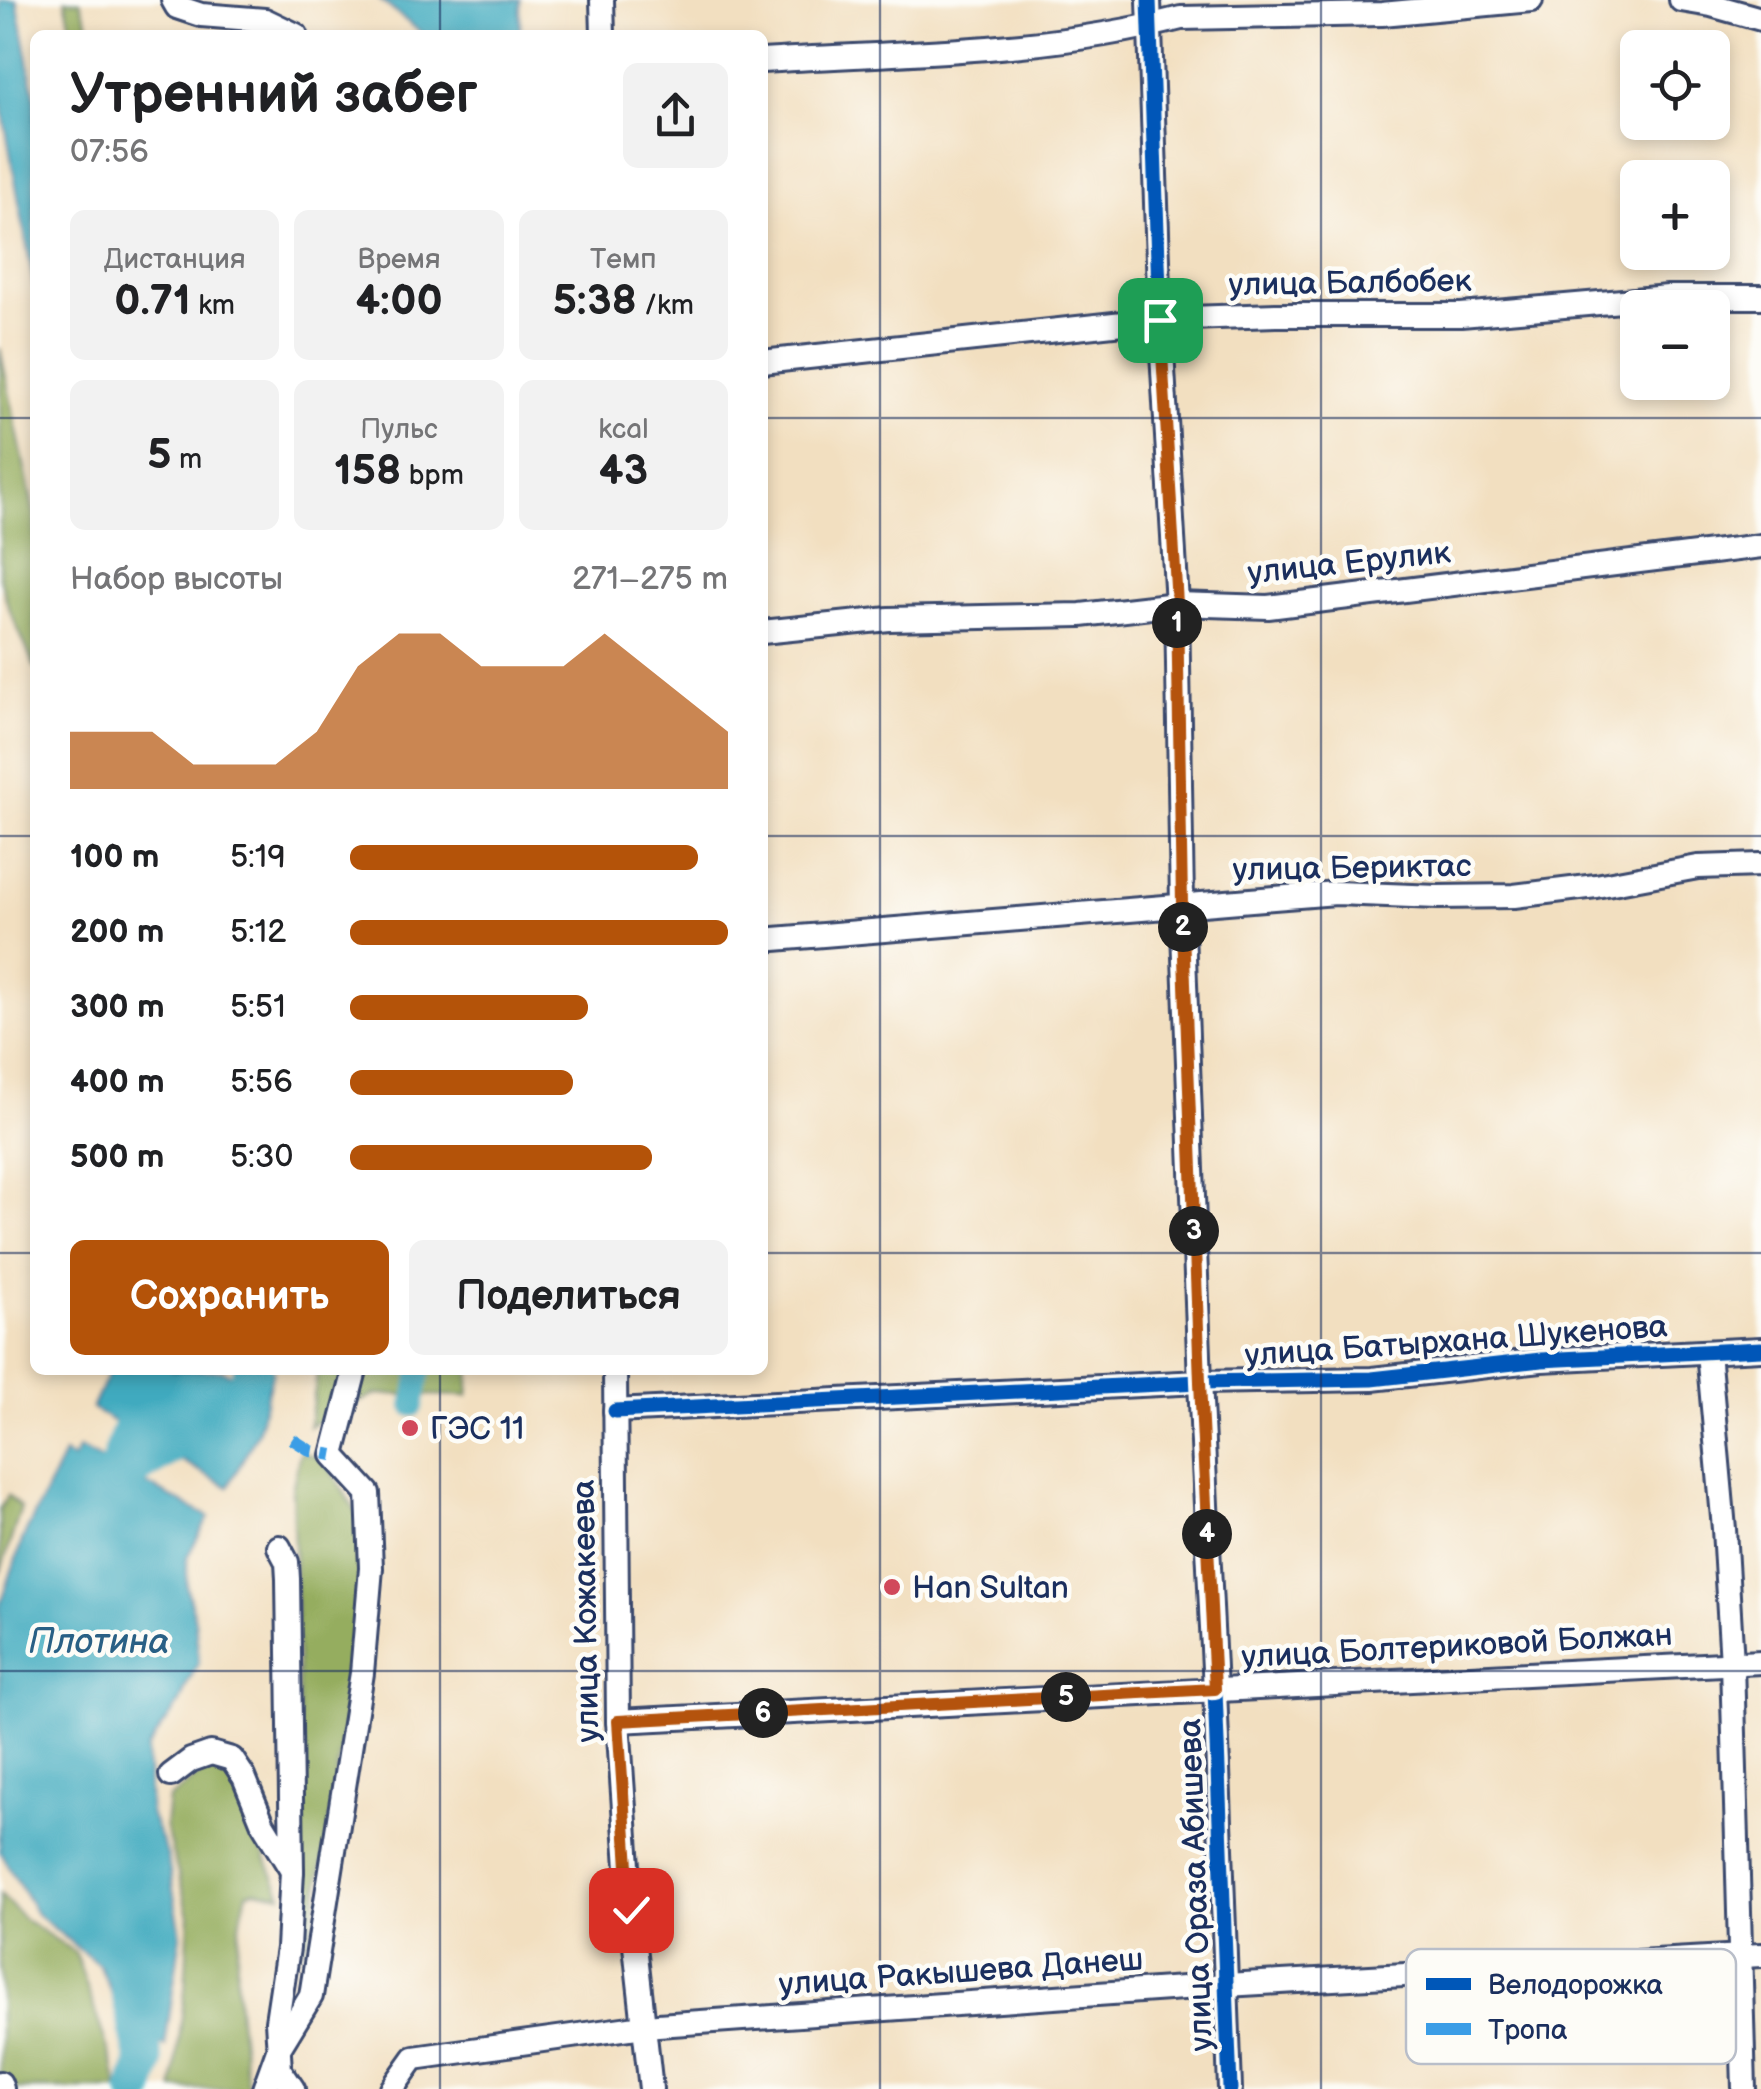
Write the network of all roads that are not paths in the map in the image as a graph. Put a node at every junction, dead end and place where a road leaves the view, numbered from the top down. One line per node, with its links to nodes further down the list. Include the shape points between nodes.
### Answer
1 (173, 0): 8 (street, via 201,15 265,20)
2 (602, 0): 9 (street)
3 (1149, 0): 7 (street, улица Ораза Абишева)
4 (1530, 0): 7 (street, via 1382,14 1182,18)
5 (1681, 0): 6 (street)
6 (1761, 19)
7 (1150, 26): 10 (street, via 1051,43); 12 (street, улица Ораза Абишева)
8 (286, 30)
9 (603, 30)
10 (768, 60)
11 (1761, 297): 12 (street, улица Балбобек, via 1668,296 1461,315)
12 (1160, 320): 13 (street, улица Балбобек); 15 (street, улица Ораза Абишева)
13 (768, 361)
14 (1761, 546): 15 (street, улица Ерулик, via 1268,607)
15 (1177, 604): 16 (street, улица Ерулик); 18 (street, улица Ораза Абишева)
16 (768, 631)
17 (1761, 866): 18 (street, улица Бериктас, via 1698,867 1514,896 1336,893)
18 (1182, 904): 19 (street, улица Бериктас); 24 (street, улица Ораза Абишева)
19 (768, 939)
20 (1761, 1348): 21 (street, улица Батырхана Шукенова)
21 (1708, 1352): 24 (street, улица Батырхана Шукенова, via 1541,1360 1372,1379); 28 (street)
22 (354, 1375): 37 (street, via 333,1456 368,1493 371,1568 362,1672 311,1996)
23 (615, 1375): 25 (street, улица Кожакеева)
24 (1200, 1382): 25 (street, улица Батырхана Шукенова); 29 (street, улица Ораза Абишева)
25 (615, 1411): 30 (street, улица Кожакеева)
26 (279, 1547): 32 (street, via 288,1579)
27 (1761, 1662): 28 (street, улица Болтериковой Болжан)
28 (1732, 1664): 29 (street, улица Болтериковой Болжан); 33 (street)
29 (1215, 1689): 30 (street, улица Болтериковой Болжан); 35 (street, улица Ораза Абишева)
30 (618, 1721): 36 (street, улица Кожакеева)
31 (171, 1775): 32 (street, via 211,1752 232,1759)
32 (292, 1871): 37 (street)
33 (1750, 1956): 43 (street)
34 (1406, 1975): 35 (street, улица Ракышева Данеш)
35 (1226, 1985): 36 (street, улица Ракышева Данеш); 42 (street, улица Ораза Абишева)
36 (644, 2026): 40 (street, улица Ракышева Данеш, via 414,2058); 41 (street, улица Кожакеева)
37 (278, 2050): 38 (street); 39 (street, via 280,2070)
38 (264, 2089)
39 (293, 2089)
40 (392, 2089)
41 (651, 2089)
42 (1230, 2089)
43 (1744, 2089)

